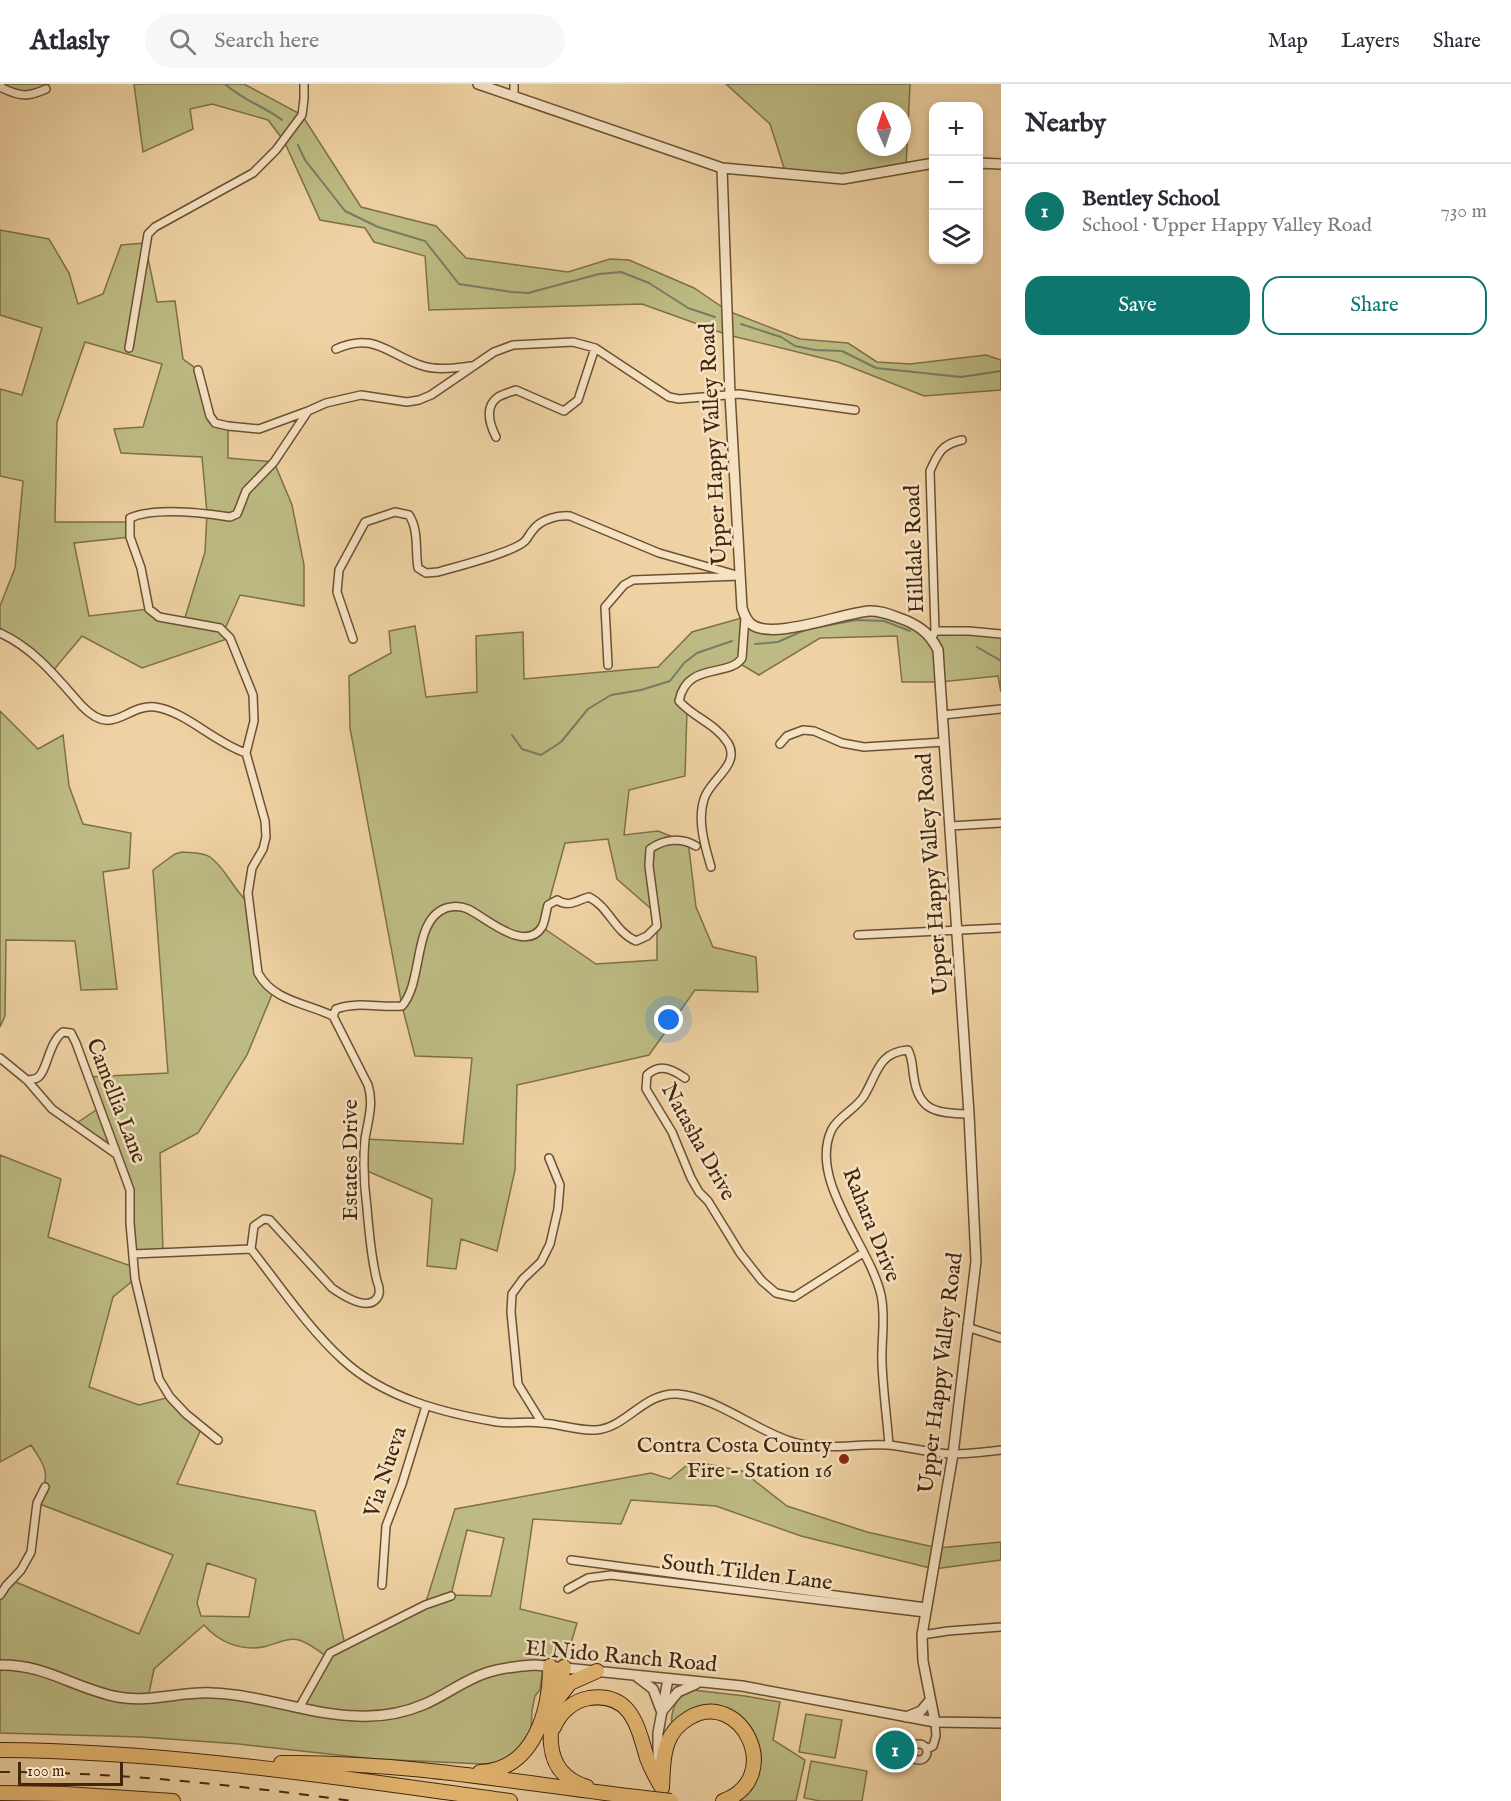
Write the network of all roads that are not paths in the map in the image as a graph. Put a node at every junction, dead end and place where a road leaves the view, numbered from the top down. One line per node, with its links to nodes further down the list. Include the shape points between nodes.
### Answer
1 (0, 84): 5 (street, via 17,95 32,96)
2 (304, 84): 11 (street, via 302,115 253,173 148,234)
3 (478, 84): 6 (street)
4 (514, 84): 6 (street)
5 (46, 90)
6 (514, 96): 10 (street)
7 (983, 163): 9 (street)
8 (929, 164): 10 (street, via 843,179)
9 (1001, 164)
10 (722, 168): 16 (street, Upper Happy Valley Road)
11 (129, 348)
12 (336, 348): 14 (street, via 369,342 420,365 438,369)
13 (595, 348): 14 (street, via 573,342 513,345); 16 (street, via 669,397); 19 (street, via 578,400 564,411 516,390 497,397 489,411)
14 (474, 366): 18 (street, via 418,400 361,395)
15 (198, 370): 18 (street, via 215,423 260,429)
16 (730, 395): 17 (street); 21 (street, Upper Happy Valley Road)
17 (855, 410)
18 (308, 411): 32 (street, via 274,462 246,491 237,514 137,515 129,522 149,609 159,617 220,628 230,638 253,695 254,721)
19 (496, 437)
20 (962, 440): 25 (street, Hilldale Road, via 948,443 930,471)
21 (740, 576): 22 (street, Upper Happy Valley Road); 26 (street, via 659,553 561,515 534,528 525,542 513,548 426,573 418,568 415,524 409,514 395,512 364,522 339,570 337,592); 27 (street, via 642,579 624,585 605,607)
22 (745, 617): 25 (street, via 753,626 785,629 870,611 916,625); 36 (street, via 739,663 691,680 683,686 679,701 721,733 732,757 704,800 702,836)
23 (0, 633): 32 (street, via 37,656 98,718 118,719 154,707)
24 (1001, 634): 25 (street, via 969,631)
25 (934, 635): 29 (street, Upper Happy Valley Road)
26 (353, 639)
27 (608, 665)
28 (1001, 710): 29 (street)
29 (943, 715): 30 (street, Upper Happy Valley Road)
30 (944, 742): 31 (street, via 864,747 803,730 787,736); 34 (street, Upper Happy Valley Road)
31 (780, 744)
32 (246, 753): 40 (street, via 266,837 252,868 248,893 258,973 273,992)
33 (1001, 824): 34 (street)
34 (950, 826): 38 (street, Upper Happy Valley Road)
35 (696, 846): 40 (street, via 678,840 658,843 650,849 657,926 647,936 636,941 627,937 597,901 589,897 575,903 557,900 548,905 542,927 533,935 519,936 498,928 468,909 447,908 427,924 413,984 402,1006 348,1004 336,1009)
36 (711, 867)
37 (1001, 928): 38 (street)
38 (956, 930): 39 (street); 44 (street, Upper Happy Valley Road)
39 (858, 935)
40 (333, 1016): 47 (street, Estates Drive, via 371,1096 365,1139 365,1187 372,1261 380,1293 371,1303 363,1303 332,1288 270,1220 264,1219 254,1226)
41 (0, 1058): 43 (street)
42 (685, 1078): 48 (street, Natasha Drive, via 663,1067 653,1069 647,1075 646,1089 672,1132 699,1192 762,1281 776,1293 794,1298)
43 (27, 1080): 45 (street, via 52,1109); 45 (street, Camellia Lane, via 36,1079 43,1072 56,1037 70,1033)
44 (969, 1114): 48 (street, Rahara Drive, via 933,1111 922,1102 916,1091 911,1056 908,1050 897,1051 885,1059 863,1098 833,1127 827,1144 829,1174); 50 (street, Upper Happy Valley Road, via 976,1261)
45 (117, 1154): 49 (street, Camellia Lane, via 130,1190)
46 (549, 1158): 53 (street, via 560,1185 550,1245 541,1262 512,1294 511,1312 518,1384)
47 (251, 1249): 49 (street); 52 (street, via 319,1336 344,1361 370,1379)
48 (863, 1253): 55 (street, Rahara Drive, via 881,1295)
49 (133, 1254): 54 (street, Camellia Lane, via 159,1379 186,1414)
50 (967, 1327): 51 (street); 57 (street, Upper Happy Valley Road)
51 (1001, 1338)
52 (426, 1406): 53 (street, via 499,1422); 60 (street, Via Nueva, via 386,1527)
53 (542, 1423): 55 (street, via 580,1430 606,1428 655,1398 676,1394 721,1408 808,1447)
54 (218, 1440)
55 (889, 1445): 57 (street)
56 (1001, 1450): 57 (street)
57 (953, 1454): 64 (street, Upper Happy Valley Road)
58 (45, 1487): 62 (street, via 38,1503 31,1552)
59 (571, 1560): 64 (street)
60 (382, 1585)
61 (568, 1589): 64 (street, South Tilden Lane, via 588,1578 611,1575)
62 (0, 1595)
63 (451, 1596): 75 (street, via 330,1653)
64 (926, 1610): 66 (street, Upper Happy Valley Road)
65 (1001, 1627): 66 (street)
66 (922, 1635): 73 (street, Upper Happy Valley Road)
67 (0, 1665): 75 (street, El Nido Ranch Road, via 43,1670 119,1697 213,1693)
68 (557, 1667): 69 (street, El Nido Ranch Road); 74 (highway); 75 (street, El Nido Ranch Road, via 522,1666 487,1672 424,1704 381,1715 332,1714); 84 (highway, via 550,1677 538,1729 526,1752 498,1769)
69 (597, 1671): 70 (street, El Nido Ranch Road); 74 (highway, via 570,1683)
70 (635, 1675): 71 (street, El Nido Ranch Road); 76 (street, via 651,1686)
71 (668, 1679): 72 (street, El Nido Ranch Road); 76 (street)
72 (703, 1682): 76 (street, via 680,1690); 77 (street, El Nido Ranch Road)
73 (930, 1700): 77 (street, via 921,1711); 78 (street, Upper Happy Valley Road)
74 (555, 1704): 80 (highway)
75 (299, 1708)
76 (661, 1712): 85 (street, via 657,1759)
77 (906, 1717): 78 (street, El Nido Ranch Road)
78 (935, 1722): 79 (street, El Nido Ranch Road); 81 (street, Upper Happy Valley Road, via 936,1736 933,1746)
79 (1001, 1723)
80 (551, 1745): 85 (highway, via 555,1725 567,1708 588,1698 614,1701 635,1719 650,1766); 87 (highway, via 560,1769 574,1782)
81 (927, 1749)
82 (0, 1750): 83 (highway, via 107,1753)
83 (243, 1765): 84 (highway, via 336,1764); 89 (highway)
84 (454, 1773): 87 (highway)
85 (662, 1788): 91 (highway, via 664,1754 672,1733 694,1715 716,1713 743,1727 754,1757 746,1785)
86 (0, 1793): 88 (highway)
87 (645, 1798): 90 (highway, bridge)
88 (173, 1801)
89 (510, 1801)
90 (671, 1801)
91 (723, 1801)

